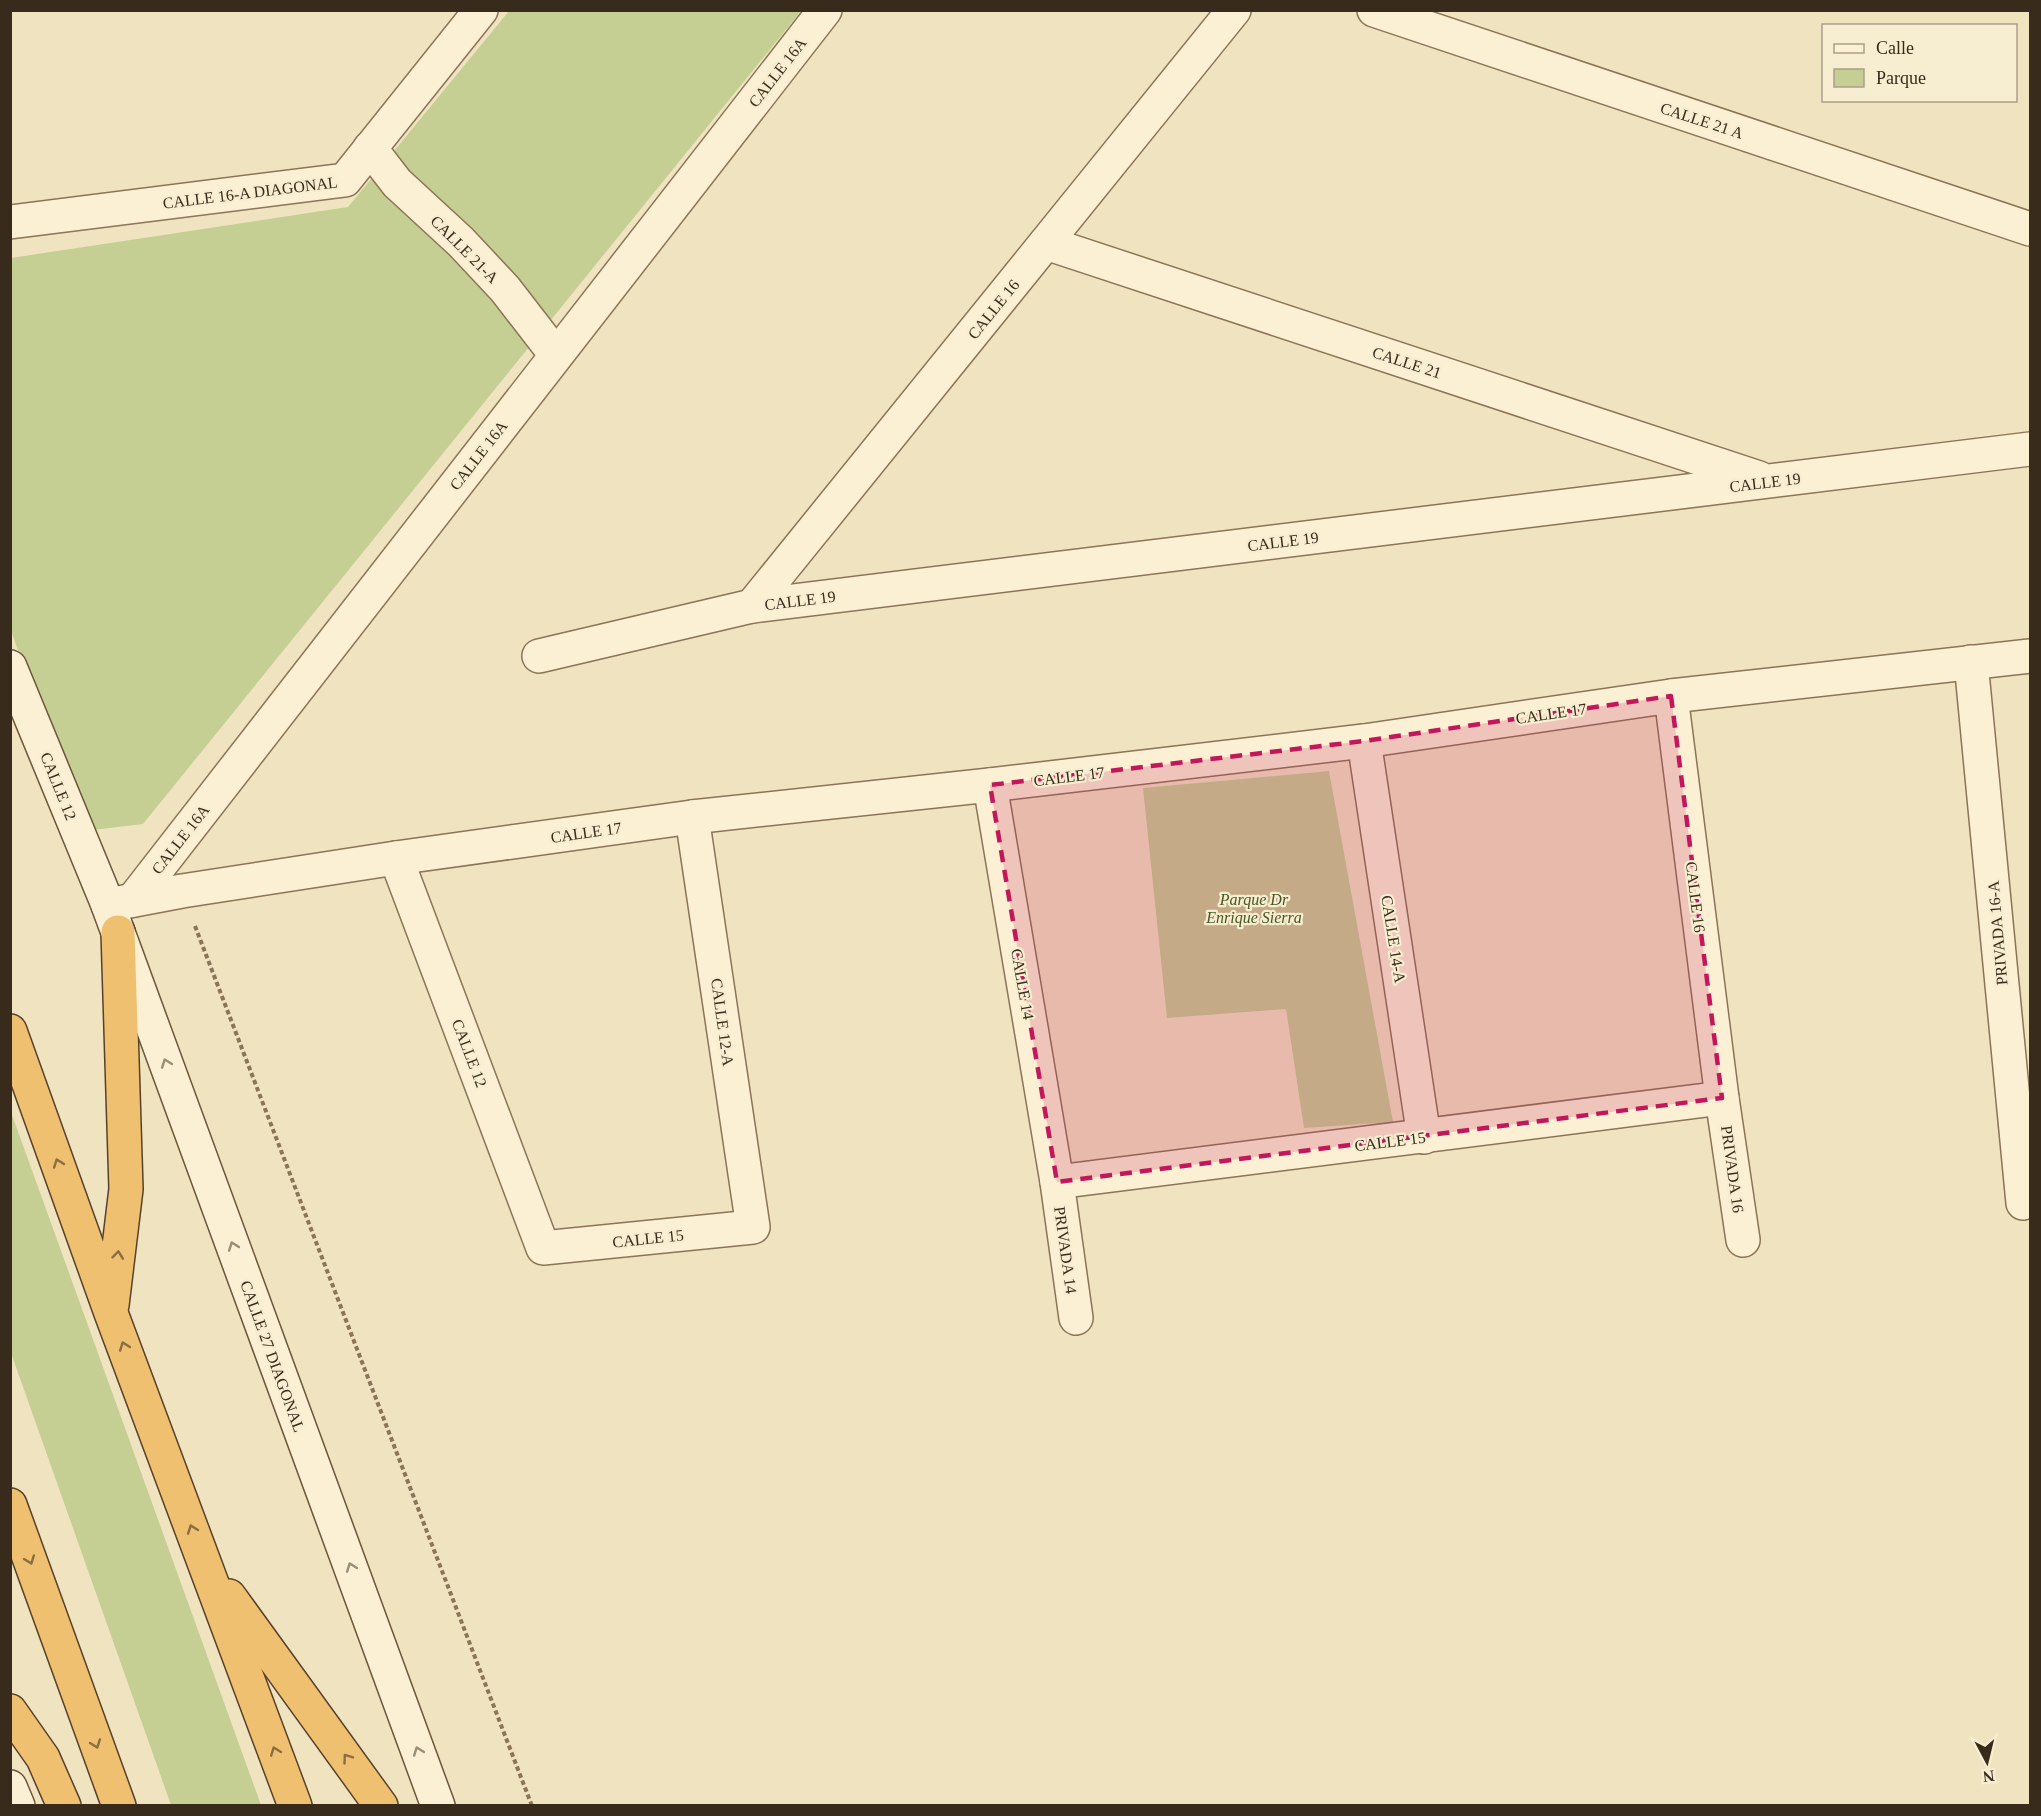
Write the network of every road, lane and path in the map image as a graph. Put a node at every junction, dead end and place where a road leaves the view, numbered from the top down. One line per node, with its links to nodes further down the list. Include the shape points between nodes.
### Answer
1 (481, 10): 5 (street, CALLE 16-A DIAGONAL)
2 (825, 10): 9 (street, CALLE 16A)
3 (1234, 10): 8 (street, CALLE 16)
4 (1374, 10): 7 (street, CALLE 21 A)
5 (370, 148): 6 (street, CALLE 16-A DIAGONAL, via 345,180); 9 (street, CALLE 21-A, via 397,183 505,289)
6 (10, 222)
7 (2031, 230)
8 (1046, 243): 11 (street, CALLE 21); 12 (street, CALLE 16)
9 (556, 355): 23 (street, CALLE 16A)
10 (2031, 449): 11 (street, CALLE 19)
11 (1769, 481): 12 (street, CALLE 19)
12 (752, 606): 13 (street, CALLE 19)
13 (539, 656)
14 (2031, 656): 15 (street, CALLE 17)
15 (1971, 662): 17 (street, CALLE 17); 28 (street, PRIVADA 16-A)
16 (10, 667): 23 (street, CALLE 12)
17 (1671, 696): 18 (street, CALLE 17); 25 (street, CALLE 16)
18 (1364, 741): 19 (street, CALLE 17); 26 (street, CALLE 14-A)
19 (990, 785): 20 (street, CALLE 17); 27 (street, CALLE 14)
20 (692, 817): 21 (street, CALLE 17); 29 (street, CALLE 12-A)
21 (396, 858): 22 (street, CALLE 17); 31 (street, CALLE 12)
22 (182, 891): 23 (street, CALLE 17); 44 (path)
23 (120, 913): 32 (highway, one-way to 23, via 126,1189); 43 (street, CALLE 27 DIAGONAL, one-way to 23)
24 (10, 1031): 32 (highway, one-way to 24)
25 (1722, 1098): 26 (street, CALLE 15); 30 (street, PRIVADA 16)
26 (1424, 1137): 27 (street, CALLE 15)
27 (1057, 1182): 33 (street, PRIVADA 14)
28 (2023, 1203)
29 (753, 1227): 31 (street, CALLE 15)
30 (1743, 1240)
31 (543, 1248)
32 (111, 1313): 35 (highway, one-way to 32)
33 (1076, 1318)
34 (10, 1505): 40 (highway, one-way to 40)
35 (204, 1561): 41 (highway, one-way to 35); 42 (highway, one-way to 35)
36 (10, 1711): 39 (highway, via 43,1758)
37 (10, 1787): 38 (street)
38 (18, 1806)
39 (64, 1806)
40 (119, 1806)
41 (295, 1806)
42 (381, 1806)
43 (438, 1806)
44 (532, 1806)

